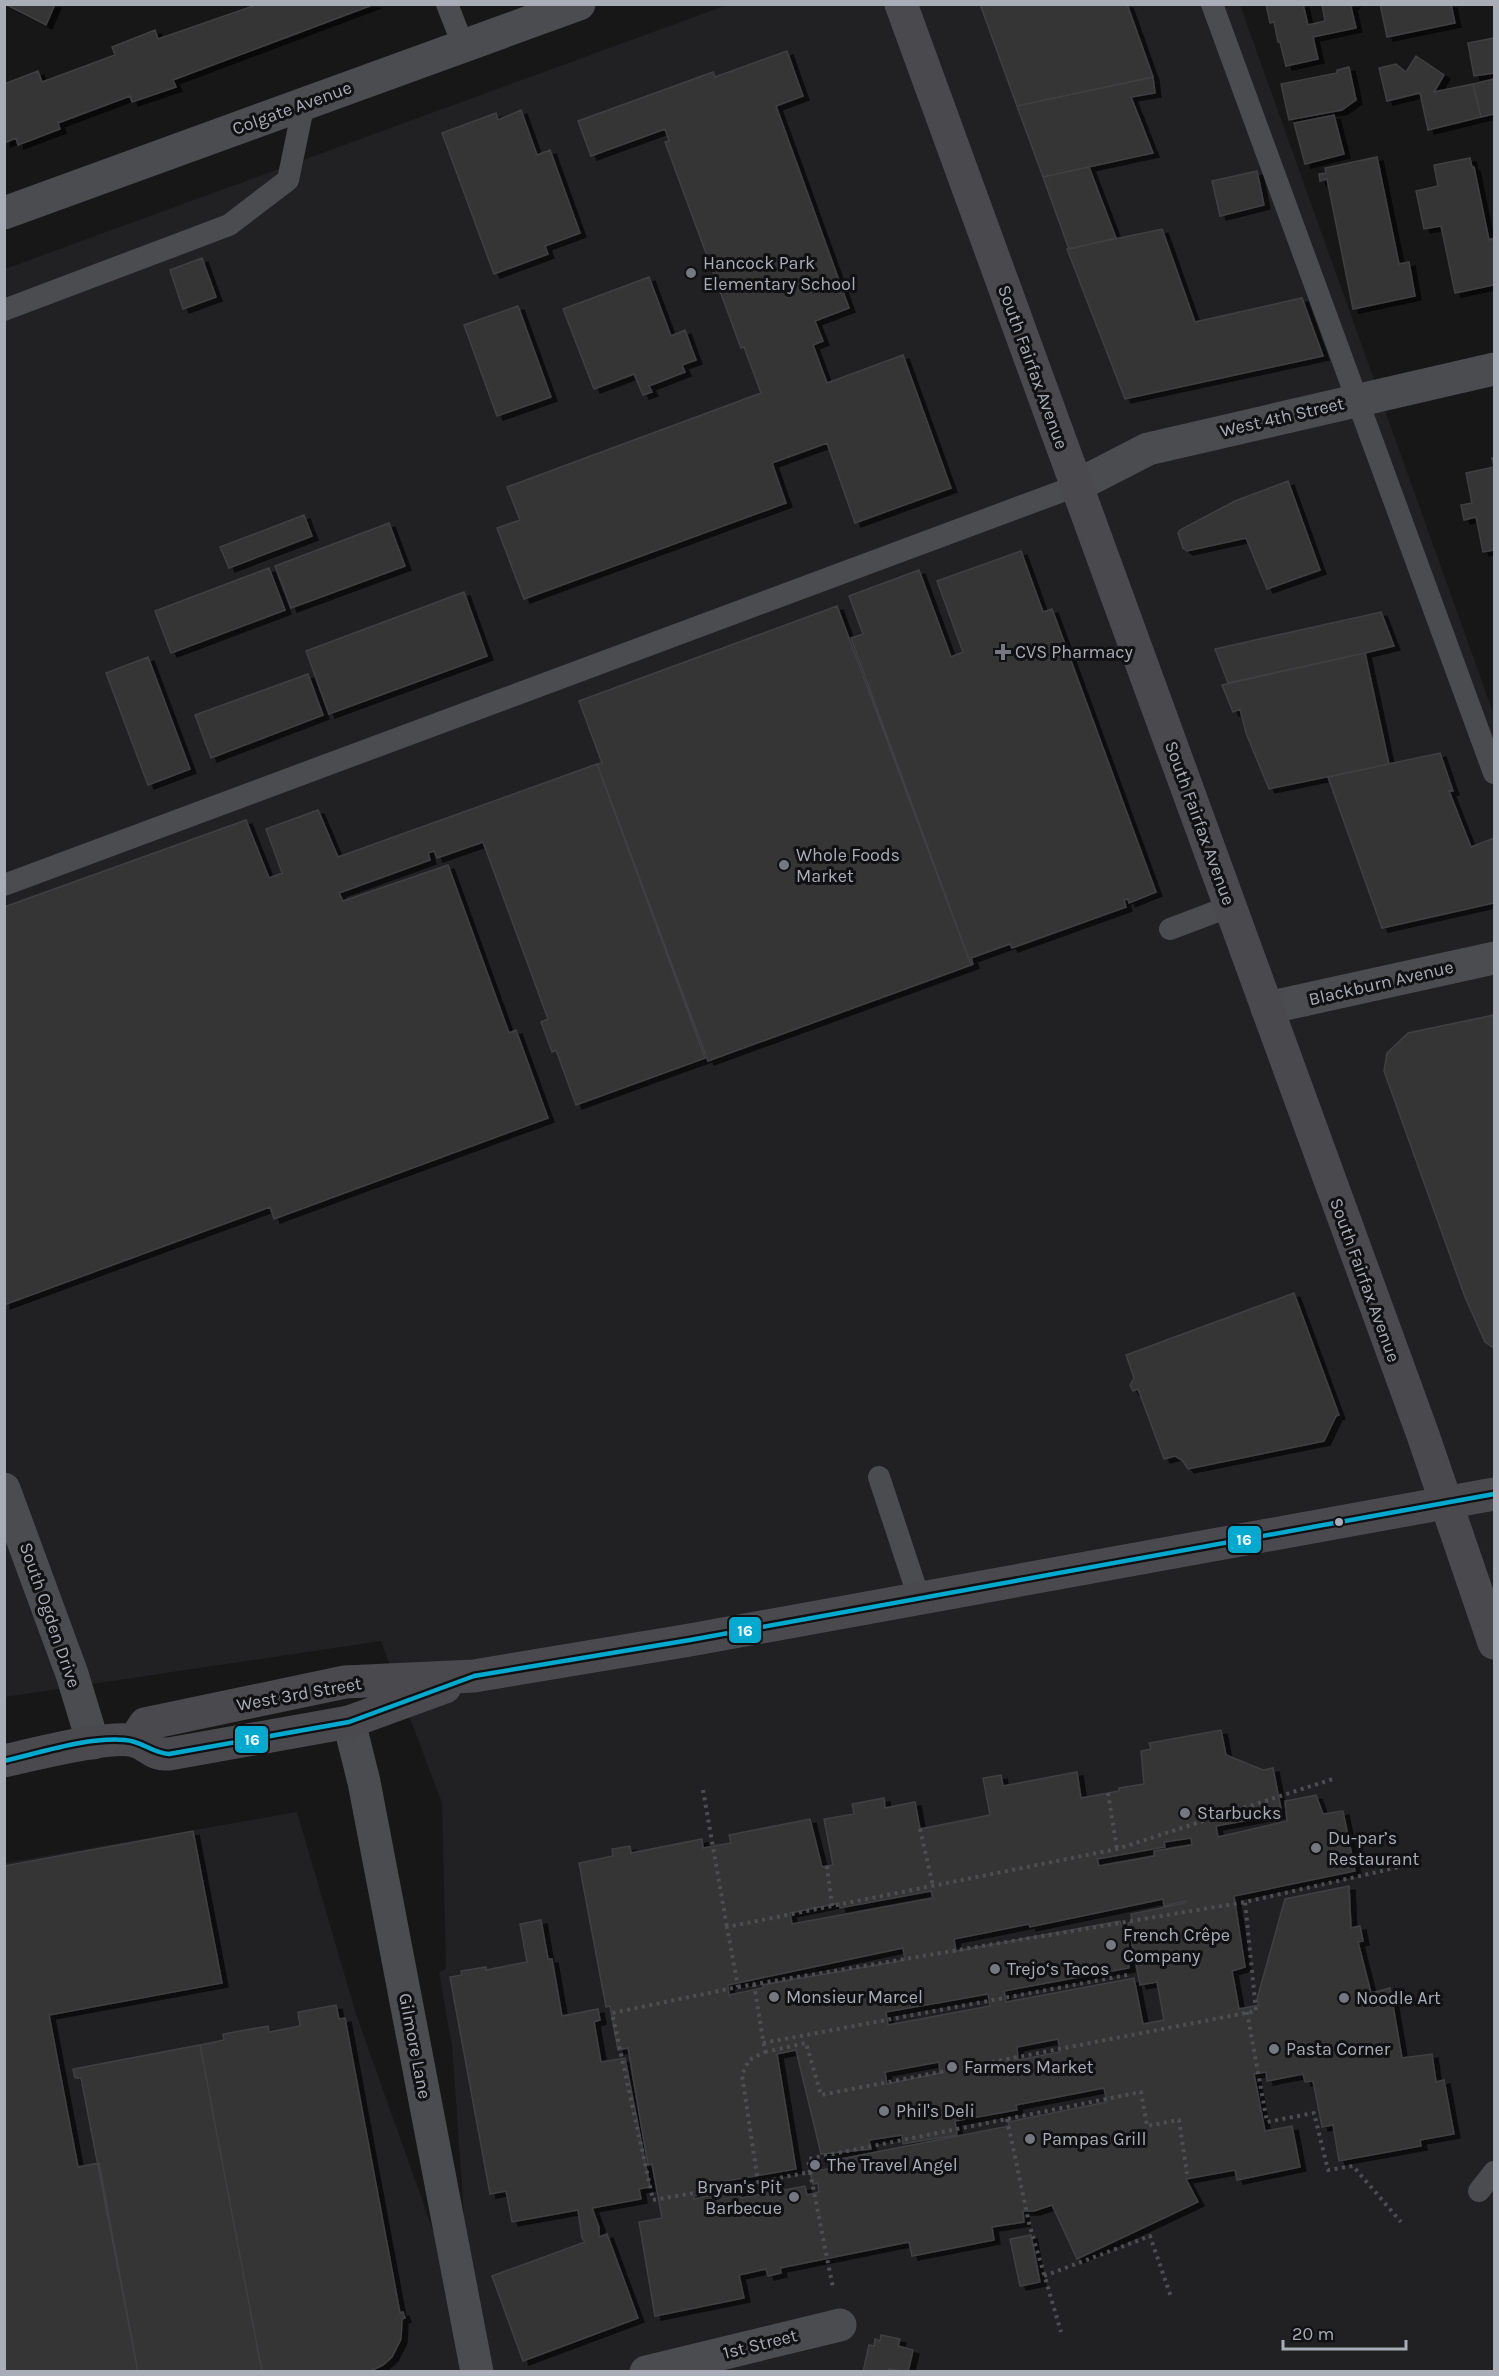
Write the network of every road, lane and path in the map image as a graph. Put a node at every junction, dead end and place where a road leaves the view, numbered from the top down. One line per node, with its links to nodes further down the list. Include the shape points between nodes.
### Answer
1 (447, 4): 5 (lane)
2 (579, 4): 5 (street, Colgate Avenue)
3 (901, 4): 11 (main road, South Fairfax Avenue)
4 (1212, 4): 10 (lane)
5 (463, 45): 6 (street, Colgate Avenue)
6 (304, 103): 7 (street, Colgate Avenue); 8 (lane, via 288,180 230,225)
7 (4, 213)
8 (4, 310)
9 (1494, 369): 10 (street, West 4th Street)
10 (1356, 400): 11 (street, West 4th Street, via 1148,449); 12 (lane)
11 (1076, 486): 13 (lane); 14 (main road, South Fairfax Avenue)
12 (1494, 773)
13 (4, 885)
14 (1231, 906): 15 (lane); 17 (main road, South Fairfax Avenue)
15 (1170, 929)
16 (1494, 958): 17 (street, Blackburn Avenue)
17 (1267, 1008): 21 (main road, South Fairfax Avenue)
18 (879, 1477): 23 (lane)
19 (4, 1489): 22 (street, South Ogden Drive)
20 (1494, 1494): 21 (main road, West 3rd Street)
21 (1445, 1503): 23 (main road, West 3rd Street); 24 (main road, South Fairfax Avenue)
22 (13, 1535): 28 (street, South Ogden Drive, via 72,1674)
23 (919, 1598): 25 (main road, West 3rd Street)
24 (1494, 1643)
25 (474, 1676): 26 (main road, West 3rd Street); 27 (main road, West 3rd Street, via 345,1682 145,1724)
26 (349, 1722): 27 (main road, West 3rd Street, via 169,1754 155,1754); 58 (street, Gilmore Lane, via 367,1794)
27 (134, 1741): 28 (main road, West 3rd Street)
28 (93, 1743): 29 (main road, West 3rd Street)
29 (4, 1761)
30 (1336, 1778): 34 (path)
31 (703, 1790): 40 (path)
32 (1108, 1793): 34 (path)
33 (920, 1829): 37 (path)
34 (1117, 1849): 37 (path)
35 (1417, 1863): 38 (path)
36 (828, 1866): 39 (path)
37 (933, 1886): 39 (path)
38 (1245, 1902): 42 (path); 44 (path, via 1256,2011)
39 (832, 1906): 40 (path)
40 (727, 1927): 43 (path)
41 (1127, 1975): 45 (path)
42 (754, 1984): 43 (path); 45 (path)
43 (738, 1987): 51 (path, via 612,2013 653,2200)
44 (1247, 2012): 46 (path, via 821,2095 806,2043); 53 (path, via 1267,2122 1314,2113 1328,2170 1353,2166)
45 (763, 2043): 46 (path)
46 (765, 2052): 51 (path, via 749,2060 742,2075)
47 (1007, 2119): 48 (path, via 808,2159); 50 (path, via 1141,2092 1147,2126 1179,2120); 54 (path)
48 (810, 2172): 51 (path); 56 (path)
49 (1494, 2172): 52 (lane, via 1479,2191)
50 (1187, 2174)
51 (758, 2182)
52 (1494, 2191)
53 (1401, 2222)
54 (1044, 2276): 55 (path, via 1150,2236); 57 (path)
55 (1170, 2297)
56 (840, 2325): 59 (street, 1st Street)
57 (1061, 2332)
58 (477, 2372)
59 (646, 2372)

